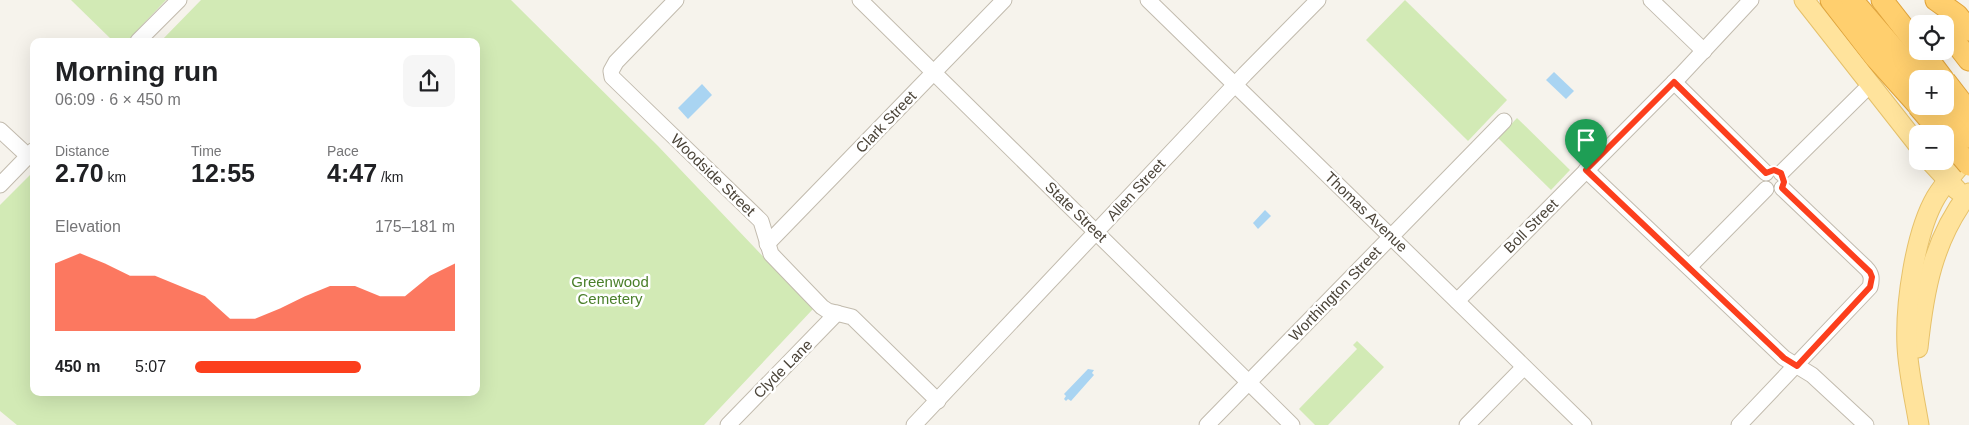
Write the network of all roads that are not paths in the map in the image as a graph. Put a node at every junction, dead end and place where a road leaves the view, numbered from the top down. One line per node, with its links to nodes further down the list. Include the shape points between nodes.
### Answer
1 (179, 0): 16 (street)
2 (676, 0): 51 (street, Woodside Street, via 616,62 611,71 612,77 760,221)
3 (860, 0): 23 (street, State Street)
4 (1004, 0): 23 (street, Clark Street)
5 (1148, 0): 25 (street, Thomas Avenue)
6 (1318, 0): 25 (street, Allen Street)
7 (1651, 0): 18 (street)
8 (1751, 0): 18 (street, Boll Street)
9 (1804, 0): 26 (main road)
10 (1831, 0): 28 (highway)
11 (1852, 0): 21 (highway)
12 (1882, 0): 15 (highway)
13 (1931, 6): 14 (highway, via 1958,15)
14 (1969, 30)
15 (1909, 34)
16 (141, 38)
17 (1954, 40): 20 (highway)
18 (1704, 51): 24 (street, Boll Street)
19 (1929, 60): 22 (highway)
20 (1969, 60)
21 (1912, 70)
22 (1936, 70)
23 (934, 73): 49 (street, State Street); 51 (street, Clark Street)
24 (1674, 82): 43 (street, Boll Street); 45 (street)
25 (1235, 85): 49 (street, Allen Street); 50 (street, Thomas Avenue)
26 (1870, 85): 35 (main road); 45 (street)
27 (1954, 92): 29 (highway, bridge)
28 (1909, 96)
29 (1969, 110): 34 (main road)
30 (1926, 115): 33 (highway, bridge)
31 (1951, 115): 37 (highway, bridge)
32 (1504, 120): 50 (street, Worthington Street)
33 (1934, 125)
34 (1954, 127)
35 (1909, 128)
36 (0, 130): 39 (street)
37 (1969, 136)
38 (1954, 147): 42 (highway, bridge)
39 (30, 152)
40 (30, 154): 47 (street)
41 (1969, 154): 46 (main road)
42 (1969, 164)
43 (1586, 170): 52 (street); 53 (street, Boll Street)
44 (1938, 170): 46 (main road)
45 (1776, 178): 52 (street, via 1772,192 1766,189); 55 (street, via 1872,277 1870,287)
46 (1948, 181): 48 (main road); 58 (main road, via 1936,197 1927,218 1912,274 1907,346)
47 (0, 185)
48 (1968, 198): 58 (main road, via 1950,220 1931,269)
49 (1096, 232): 57 (street, State Street); 59 (street, Allen Street)
50 (1391, 237): 53 (street, Thomas Avenue); 57 (street, Worthington Street)
51 (767, 244): 54 (street, Woodside Street, via 774,258 822,307)
52 (1689, 267): 55 (street, via 1784,358)
53 (1457, 301): 56 (street, Thomas Avenue)
54 (837, 313): 59 (street, Woodside Street, via 852,317); 60 (street, Clyde Lane)
55 (1797, 366): 66 (street); 67 (street, via 1812,375)
56 (1524, 367): 64 (street); 65 (street, Thomas Avenue)
57 (1249, 382): 62 (street, Worthington Street); 63 (street, State Street)
58 (1913, 384): 68 (main road)
59 (938, 401): 61 (street, Allen Street)
60 (728, 425)
61 (914, 425)
62 (1207, 425)
63 (1292, 425)
64 (1467, 425)
65 (1584, 425)
66 (1739, 425)
67 (1866, 425)
68 (1919, 425)

